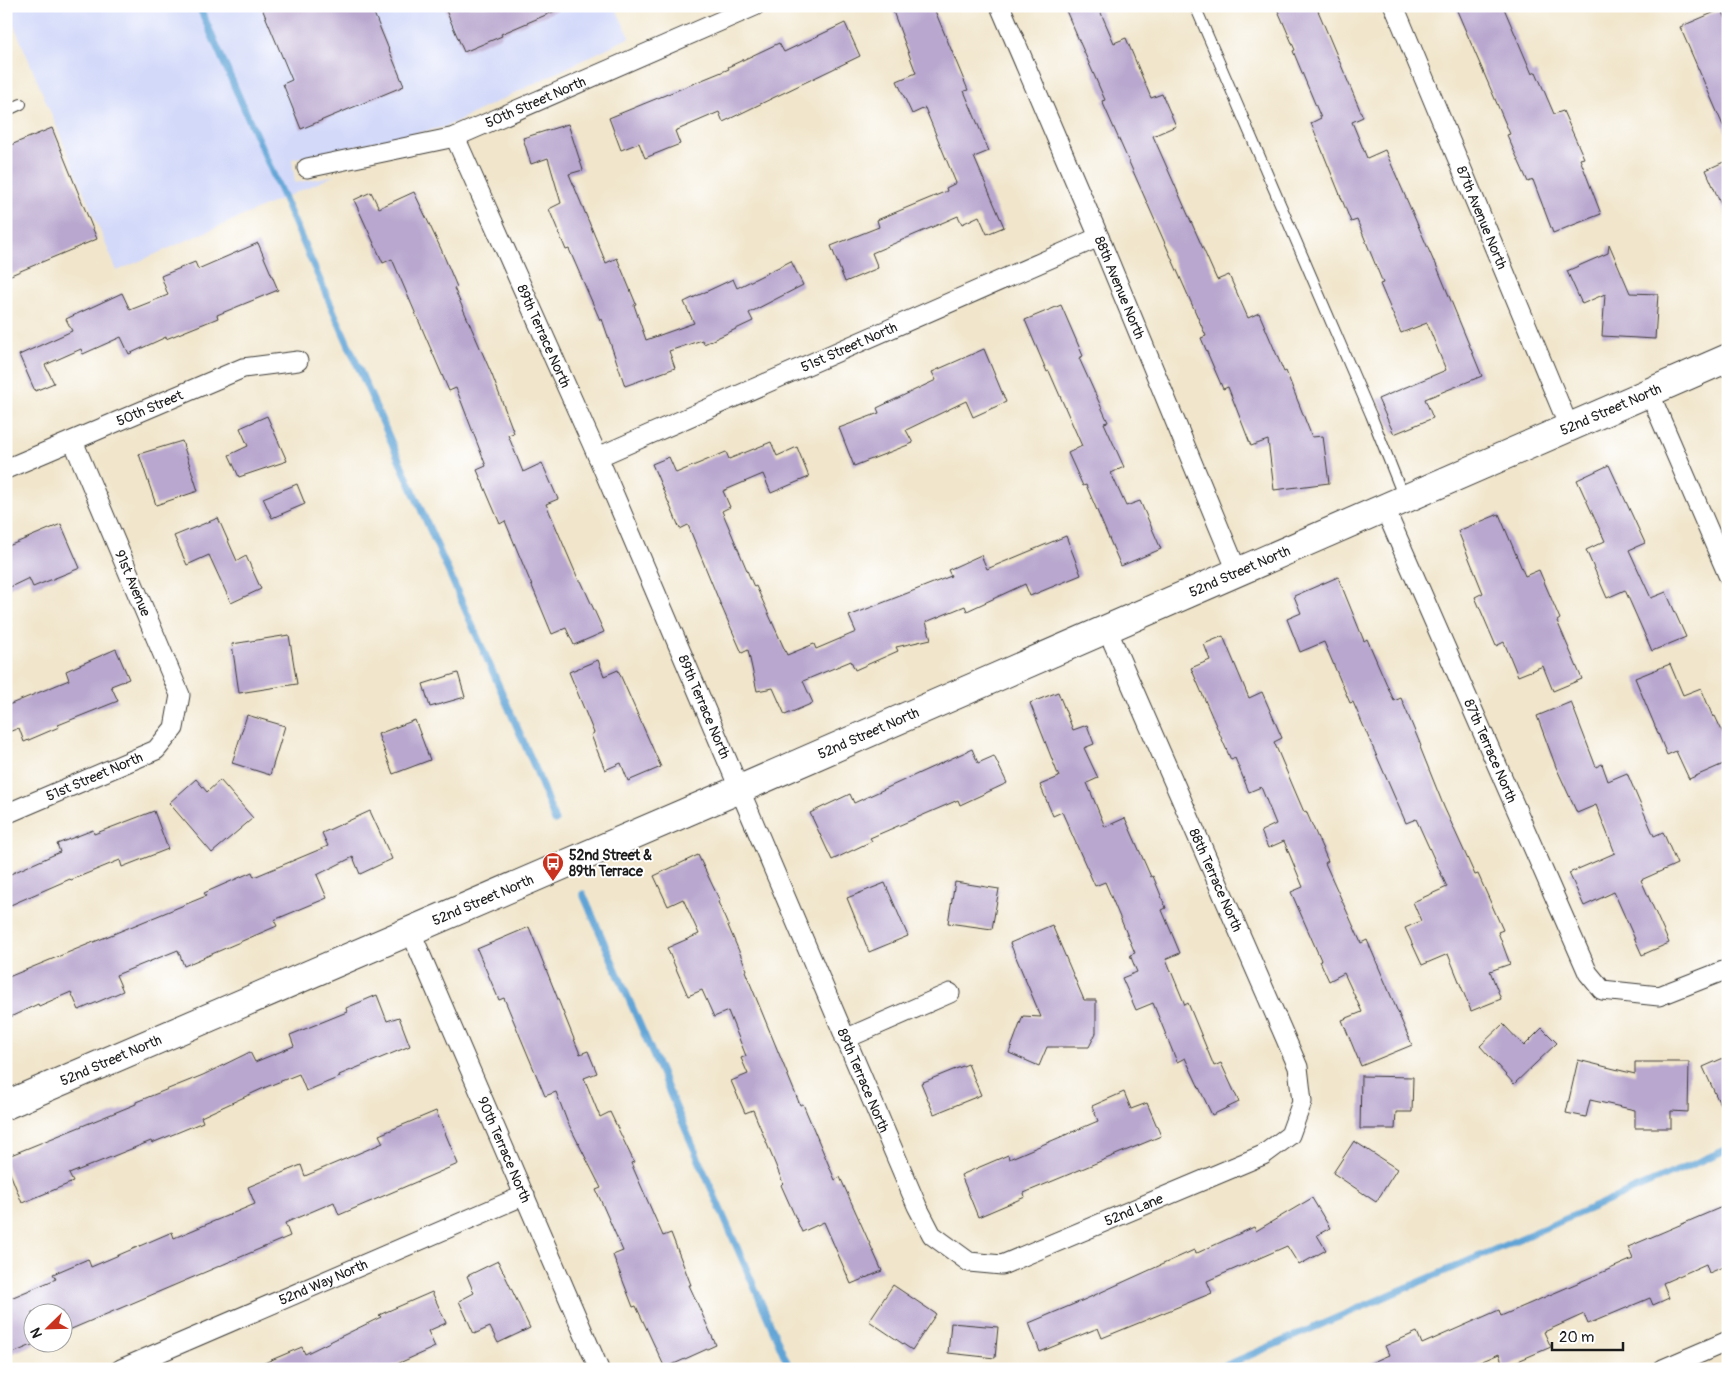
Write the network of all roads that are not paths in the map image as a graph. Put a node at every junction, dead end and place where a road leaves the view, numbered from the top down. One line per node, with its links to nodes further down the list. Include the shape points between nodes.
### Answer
1 (755, 6): 7 (street, 50th Street North)
2 (1000, 6): 9 (street, 88th Avenue North)
3 (1195, 6): 17 (lane, via 1371,415)
4 (1394, 6): 13 (street, 87th Avenue North)
5 (21, 104): 6 (lane)
6 (6, 111)
7 (455, 137): 8 (street, 50th Street North); 15 (street, 89th Terrace North)
8 (307, 168)
9 (1098, 238): 15 (street, 51st Street North); 18 (street, 88th Avenue North)
10 (1728, 358): 12 (street, 52nd Street North)
11 (298, 361): 14 (street, 50th Street, via 243,368)
12 (1649, 392): 13 (street, 52nd Street North); 19 (street)
13 (1569, 427): 17 (street, 52nd Street North)
14 (73, 441): 16 (street, 50th Street); 21 (street, 91st Avenue, via 180,695)
15 (598, 457): 22 (street, 89th Terrace North)
16 (7, 466)
17 (1394, 503): 18 (street, 52nd Street North); 25 (street, 87th Terrace North, via 1588,973 1602,990 1659,996)
18 (1237, 571): 20 (street, 52nd Street North)
19 (1728, 575)
20 (1107, 629): 22 (street, 52nd Street North); 29 (street, 88th Terrace North, via 1298,1067 1302,1102)
21 (174, 728): 23 (street, 51st Street North, via 156,750)
22 (740, 789): 24 (street, 52nd Street North); 27 (street, 89th Terrace North)
23 (6, 814)
24 (410, 930): 28 (street, 52nd Street North); 30 (street, 90th Terrace North)
25 (1728, 969)
26 (950, 993): 27 (street)
27 (845, 1039): 31 (street, 89th Terrace North, via 932,1235)
28 (6, 1105)
29 (1290, 1135): 31 (street, 52nd Lane, via 1263,1155 1002,1265)
30 (525, 1195): 33 (street, 52nd Way North); 34 (street, 90th Terrace North)
31 (969, 1262)
32 (1728, 1341): 35 (street)
33 (121, 1369)
34 (599, 1369)
35 (1662, 1369)

